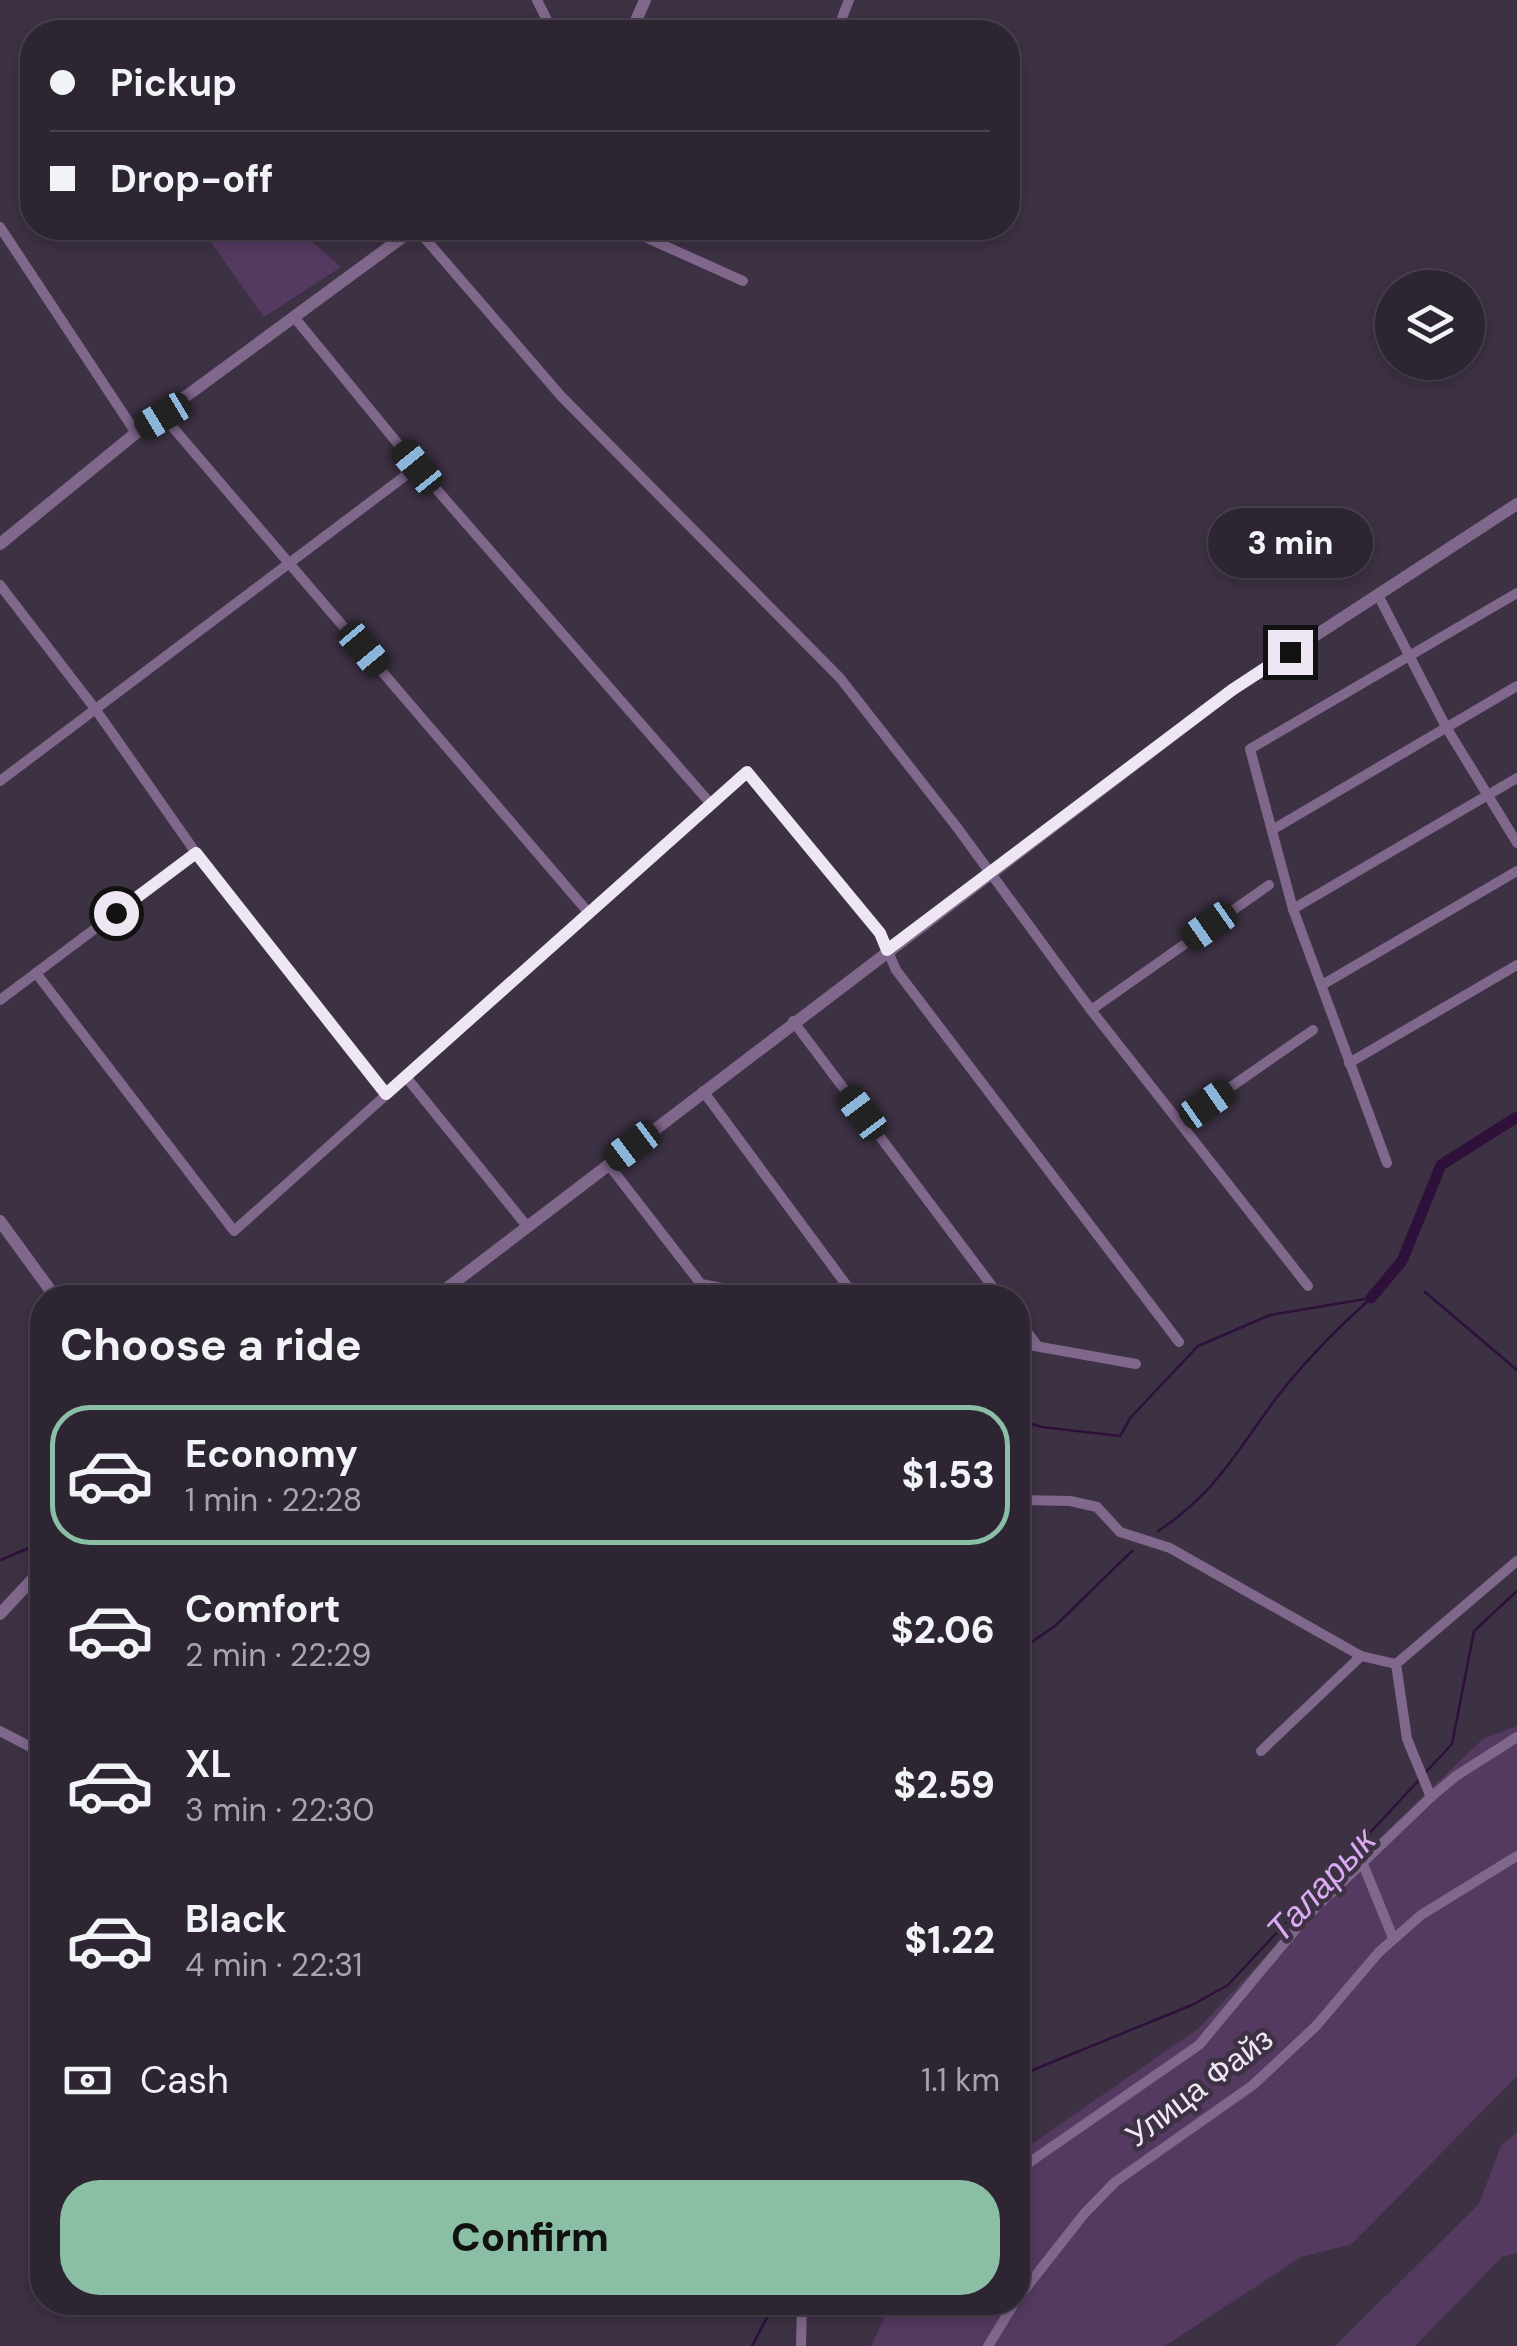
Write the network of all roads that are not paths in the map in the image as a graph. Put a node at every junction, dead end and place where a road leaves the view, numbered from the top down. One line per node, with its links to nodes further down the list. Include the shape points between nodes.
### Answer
1 (0, 227): 8 (street)
2 (398, 240): 6 (street)
3 (425, 240): 27 (street, via 561,396 840,678)
4 (652, 240): 5 (street)
5 (743, 281)
6 (294, 316): 7 (street); 9 (street)
7 (163, 416): 8 (street); 12 (street)
8 (136, 432): 11 (street)
9 (417, 467): 12 (street); 23 (street)
10 (1517, 504): 15 (street)
11 (0, 544)
12 (290, 563): 18 (street); 31 (street)
13 (0, 585): 18 (street)
14 (1517, 593): 16 (street)
15 (1378, 595): 16 (street); 27 (street, via 1232,690)
16 (1409, 656): 19 (street); 24 (street, via 1250,749)
17 (1517, 686): 19 (street)
18 (96, 710): 21 (street); 26 (street)
19 (1446, 727): 22 (street); 24 (street)
20 (1517, 778): 22 (street)
21 (0, 781)
22 (1487, 796): 25 (street); 30 (street)
23 (710, 804): 31 (street); 32 (street, via 747,772 880,933)
24 (1272, 830): 30 (street)
25 (1517, 844)
26 (196, 853): 34 (street); 43 (street)
27 (990, 871): 32 (street); 37 (street)
28 (1517, 871): 35 (street)
29 (1268, 885): 37 (street)
30 (1294, 909): 35 (street)
31 (588, 912): 41 (street)
32 (887, 950): 38 (street); 56 (street)
33 (1517, 964): 40 (street)
34 (36, 974): 36 (street); 43 (street, via 234,1231)
35 (1322, 985): 40 (street)
36 (0, 1000)
37 (1091, 1010): 44 (street)
38 (793, 1021): 42 (street); 53 (street)
39 (1313, 1030): 44 (street)
40 (1349, 1064): 45 (street)
41 (406, 1077): 43 (street); 48 (street)
42 (703, 1091): 46 (street); 52 (street)
43 (386, 1094)
44 (1180, 1122): 54 (street)
45 (1387, 1163)
46 (608, 1164): 48 (street); 51 (street)
47 (0, 1221): 49 (street)
48 (526, 1224): 50 (street)
49 (47, 1285)
50 (454, 1285)
51 (706, 1285)
52 (846, 1285)
53 (991, 1285)
54 (1308, 1286)
55 (1030, 1337): 58 (street)
56 (1179, 1342)
57 (1030, 1344): 58 (street)
58 (1036, 1345): 59 (street)
59 (1136, 1364)
60 (1030, 1500): 64 (street, via 1097,1507 1120,1532 1170,1548)
61 (1517, 1560): 65 (street)
62 (30, 1581): 63 (street)
63 (0, 1614)
64 (1361, 1656): 65 (street); 69 (street)
65 (1396, 1664): 70 (street, via 1408,1739)
66 (0, 1731): 68 (street)
67 (1517, 1737): 70 (street)
68 (30, 1747)
69 (1261, 1751)
70 (1431, 1797): 72 (street)
71 (1517, 1856): 73 (street, Улица Файз)
72 (1363, 1864): 73 (street); 74 (street, via 1305,1918 1200,2044)
73 (1392, 1938): 75 (street, Улица Файз, via 1253,2086 1114,2182)
74 (1030, 2162)
75 (1030, 2282)
76 (802, 2315): 78 (street)
77 (1007, 2315): 79 (street, Улица Файз)
78 (801, 2346)
79 (988, 2346)

